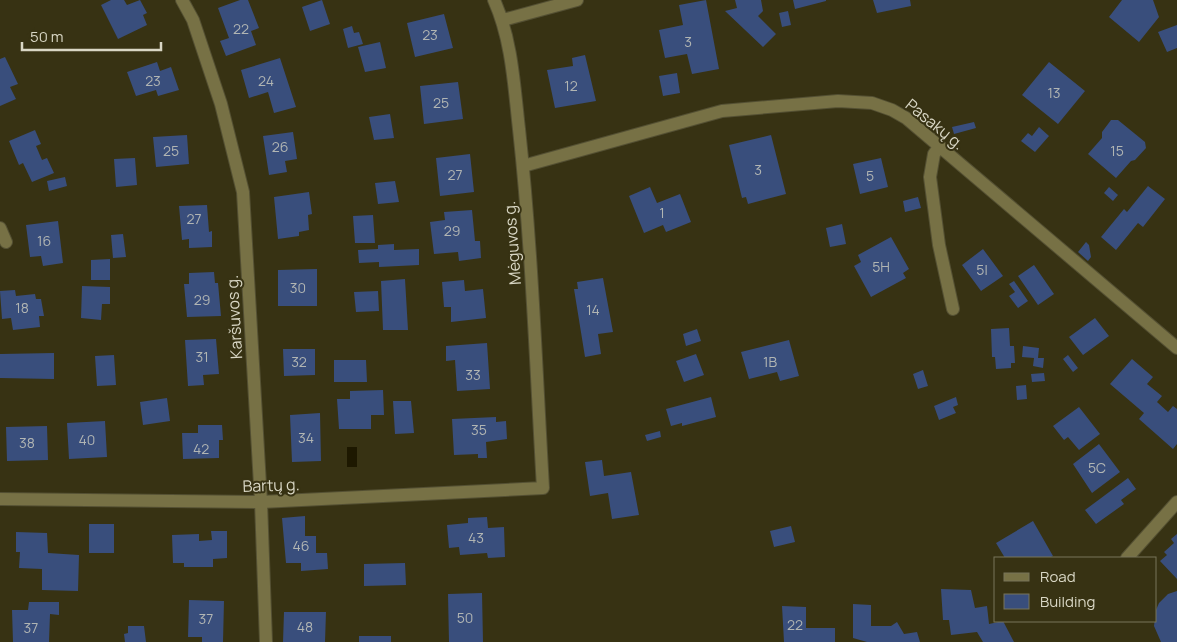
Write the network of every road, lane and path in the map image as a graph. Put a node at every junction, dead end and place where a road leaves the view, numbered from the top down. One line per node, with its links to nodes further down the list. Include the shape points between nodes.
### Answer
1 (182, 0): 13 (street, Karšuvos g., via 193,20 221,104 243,192)
2 (494, 0): 4 (street, Mėguvos g.)
3 (577, 0): 4 (street)
4 (503, 20): 6 (street, Mėguvos g.)
5 (939, 147): 6 (street, Pasakų g., via 892,110 872,104 838,101 722,110); 9 (street, via 934,154 930,177); 10 (street, Pasakų g.)
6 (523, 166): 11 (street, Mėguvos g.)
7 (0, 228): 8 (street)
8 (6, 242)
9 (952, 310)
10 (1177, 348)
11 (543, 488): 13 (street, Bartų g.)
12 (0, 499): 13 (street, Bartų g.)
13 (261, 502): 16 (street, Karšuvos g.)
14 (1177, 502): 15 (street)
15 (1129, 557)
16 (266, 642)

